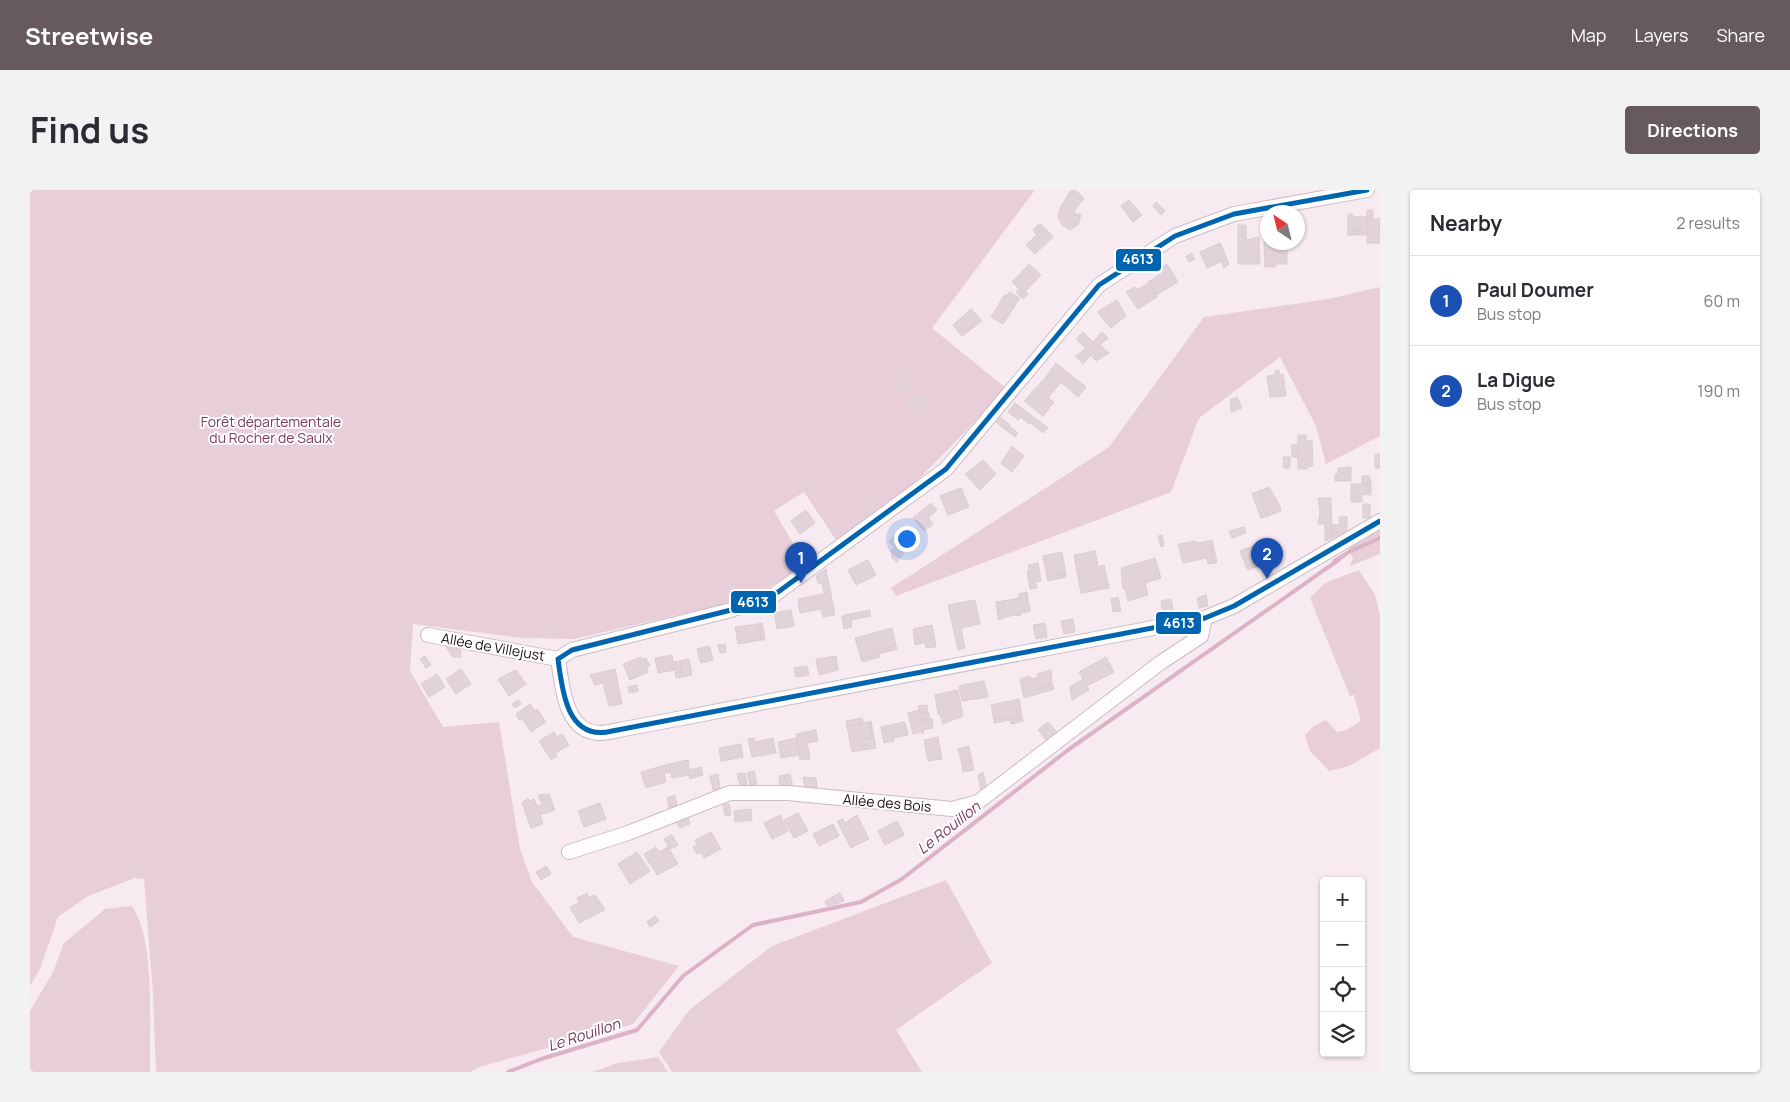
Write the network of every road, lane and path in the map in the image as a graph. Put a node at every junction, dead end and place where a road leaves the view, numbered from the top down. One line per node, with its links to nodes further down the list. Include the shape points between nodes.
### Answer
1 (1367, 190): 5 (street, via 1234,214 1175,236 1099,285 946,469 774,595 731,610 572,650)
2 (1380, 521): 3 (street, via 1234,606)
3 (1205, 618): 5 (street, via 598,733 584,728 572,716); 6 (street, Allée des Bois, via 1201,636 978,802 952,809 788,793 730,794)
4 (428, 635): 5 (street, Allée de Villejust)
5 (558, 659)
6 (569, 852)

